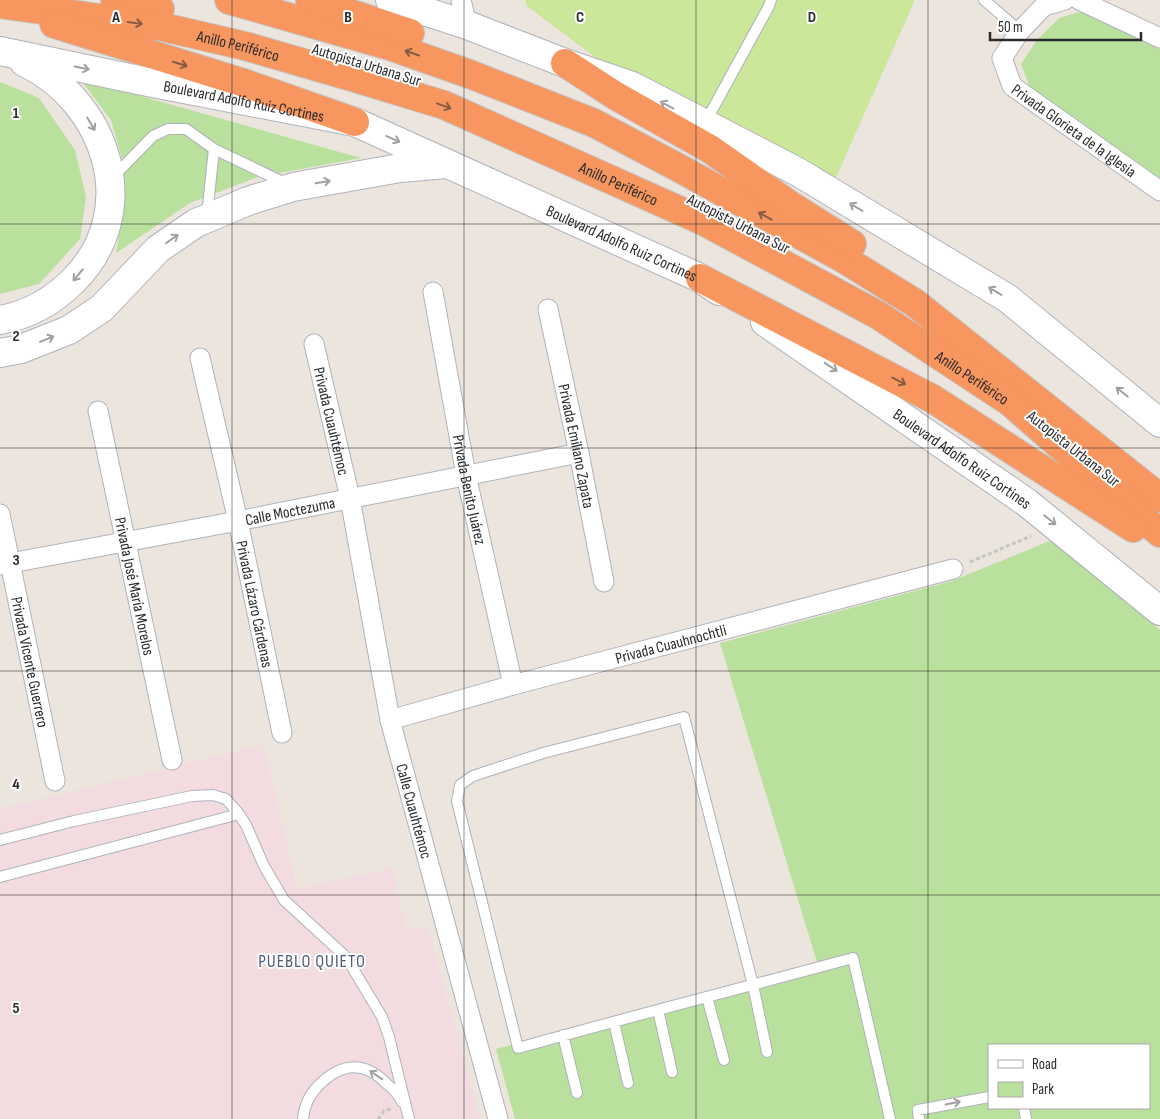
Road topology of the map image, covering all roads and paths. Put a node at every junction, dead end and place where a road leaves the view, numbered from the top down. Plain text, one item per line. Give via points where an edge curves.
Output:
1 (115, 0) edge
2 (230, 0) edge
3 (310, 0) edge
4 (390, 0) edge
5 (770, 0) edge
6 (984, 0) edge
7 (1065, 0) edge
8 (1083, 1) edge
9 (0, 6) edge
10 (464, 12) edge
11 (1020, 31) junction
12 (1160, 38) edge
13 (0, 52) edge
14 (565, 63) junction
15 (355, 122) junction
16 (705, 124) junction
17 (214, 149) junction
18 (449, 164) junction
19 (110, 180) junction
20 (293, 187) junction
21 (1160, 191) edge
22 (206, 219) junction
23 (889, 267) junction
24 (700, 278) junction
25 (433, 292) dead end
26 (548, 310) dead end
27 (0, 320) edge
28 (314, 344) dead end
29 (0, 353) edge
30 (200, 358) dead end
31 (98, 411) dead end
32 (1160, 423) edge
33 (579, 453) junction
34 (466, 475) junction
35 (1160, 488) edge
36 (350, 498) junction
37 (1160, 498) edge
38 (0, 514) edge
39 (1160, 518) edge
40 (238, 521) junction
41 (1056, 526) junction
42 (1160, 533) edge
43 (126, 541) junction
44 (1160, 545) edge
45 (6, 564) edge
46 (953, 569) joint
47 (604, 582) dead end
48 (1160, 611) edge
49 (513, 685) junction
50 (390, 720) junction
51 (282, 733) dead end
52 (172, 760) dead end
53 (55, 781) dead end
54 (239, 814) junction
55 (0, 840) edge
56 (0, 877) edge
57 (753, 985) junction
58 (707, 998) junction
59 (658, 1010) junction
60 (614, 1022) junction
61 (564, 1035) junction
62 (767, 1052) dead end
63 (724, 1060) dead end
64 (672, 1072) dead end
65 (628, 1083) dead end
66 (577, 1093) dead end
67 (988, 1096) edge
68 (408, 1115) edge
69 (303, 1119) edge
70 (498, 1119) edge
71 (890, 1119) edge
72 (919, 1119) edge

1 - 39 highway, Autopista Urbana Sur via 246,28 458,91 666,186 826,267 900,316 1006,395
37 -> 2 highway, Autopista Urbana Sur via 915,303 844,259 594,123 472,74 390,46
3 - 23 highway, Anillo Periférico via 466,52 624,122 735,177
4 - 10 main road
5 - 16 lane
6 - 11 lane
7 - 11 street, Privada Glorieta de la Iglesia via 1044,6
8 - 12 street
9 -> 15 highway
9 -> 42 highway, Anillo Periférico via 163,26 352,77 444,106 703,221 878,315 1010,402
10 - 14 main road
11 - 21 street, Privada Glorieta de la Iglesia via 1002,58 1012,86
13 -> 15 main road, Boulevard Adolfo Ruiz Cortines
13 -> 19 main road via 31,65 79,105 100,140
16 -> 14 main road via 632,86
14 - 23 highway via 710,149 790,205
15 -> 18 main road, Boulevard Adolfo Ruiz Cortines
32 -> 16 main road via 1007,298 798,172
17 - 19 lane via 186,129 168,129 152,136
17 - 20 lane
17 - 22 lane
20 -> 18 main road via 400,168
18 - 24 main road, Boulevard Adolfo Ruiz Cortines
19 -> 27 main road via 107,221 91,259 79,276 47,303
20 - 22 main road
29 -> 22 main road via 22,349 69,330 102,308 158,249
23 - 35 highway, Anillo Periférico
24 -> 41 main road, Boulevard Adolfo Ruiz Cortines via 1026,502
24 -> 44 highway via 933,399
25 - 34 street, Privada Benito Juárez
26 - 33 street, Privada Emiliano Zapata
28 - 36 street, Privada Cuauhtémoc
30 - 40 street, Privada Lázaro Cárdenas
31 - 43 street, Privada José María Morelos
33 - 34 street, Calle Moctezuma
33 - 47 street, Privada Emiliano Zapata
34 - 36 street, Calle Moctezuma
34 - 49 street, Privada Benito Juárez
36 - 40 street, Calle Moctezuma
36 - 50 street, Calle Cuauhtémoc
38 - 45 street, Privada Vicente Guerrero
40 - 43 street, Calle Moctezuma
40 - 51 street, Privada Lázaro Cárdenas
41 - 46 path
41 - 48 main road, Boulevard Adolfo Ruiz Cortines
43 - 45 street, Calle Moctezuma
43 - 52 street, Privada José María Morelos
45 - 53 street, Privada Vicente Guerrero
46 - 49 street, Privada Cuauhnochtli
49 - 50 street, Privada Cuauhnochtli
50 - 70 street, Calle Cuauhtémoc
54 - 55 lane via 220,796 192,796
54 - 56 lane
54 - 68 lane via 284,900 346,957 382,1017
57 - 58 lane
57 - 61 lane via 684,717 591,740 474,776 460,785 457,801 518,1048
57 - 62 lane
57 - 71 lane via 853,958
58 - 59 lane
58 - 63 lane
59 - 60 lane
59 - 64 lane
60 - 61 lane
60 - 65 lane
61 - 66 lane
72 -> 67 lane via 918,1110
68 -> 69 lane via 401,1098 384,1081 375,1073 356,1066 332,1074 314,1090 307,1101

